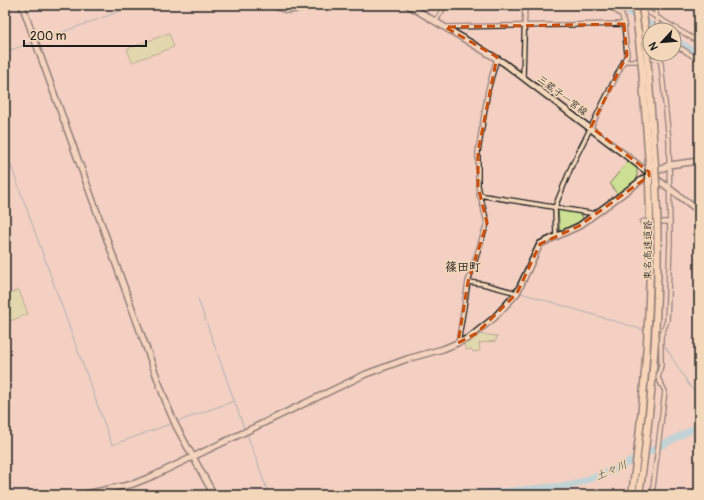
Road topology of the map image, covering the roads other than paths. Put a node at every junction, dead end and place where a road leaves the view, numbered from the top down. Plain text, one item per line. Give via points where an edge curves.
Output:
1 (22, 5) edge
2 (270, 5) edge
3 (330, 5) edge
4 (409, 5) edge
5 (442, 5) edge
6 (525, 5) edge
7 (608, 5) edge
8 (655, 5) edge
9 (639, 6) edge
10 (305, 7) edge
11 (656, 18) junction
12 (435, 22) junction
13 (645, 22) edge
14 (657, 22) edge
15 (624, 24) junction
16 (524, 25) junction
17 (444, 27) junction
18 (699, 42) edge
19 (682, 49) edge
20 (497, 58) junction
21 (699, 60) edge
22 (624, 61) junction
23 (636, 61) dead end
24 (649, 62) edge
25 (660, 62) edge
26 (523, 77) junction
27 (590, 128) junction
28 (699, 161) edge
29 (652, 165) junction
30 (669, 165) junction
31 (652, 175) junction
32 (670, 187) junction
33 (479, 195) junction
34 (555, 207) junction
35 (699, 210) edge
36 (597, 214) junction
37 (663, 222) dead end
38 (670, 222) junction
39 (556, 236) junction
40 (468, 282) junction
41 (517, 293) junction
42 (458, 343) junction
43 (193, 456) junction
44 (81, 495) edge
45 (214, 495) edge
46 (632, 495) edge
47 (639, 495) edge
48 (652, 495) edge

1 - 43 street via 166,404
2 - 10 street via 286,11
3 - 10 street
4 - 12 street, 三蔵子一宮線
5 - 12 street via 442,11
6 - 16 street
7 - 15 street via 622,15
8 - 11 street
9 - 11 street
9 - 13 highway, 東名高速道路, bridge
9 - 29 highway, 東名高速道路 via 638,27
11 - 14 street
11 - 18 street
12 - 17 street, 三蔵子一宮線
15 - 16 street
15 - 22 street via 627,55
16 - 17 street
16 - 26 street
17 - 20 street, 三蔵子一宮線
19 - 21 street
20 - 26 street, 三蔵子一宮線
20 - 33 street via 481,125 478,152
22 - 23 street
22 - 27 street
24 - 29 highway, 東名高速道路
25 - 30 street via 667,113
26 - 27 street, 三蔵子一宮線
27 - 31 street, 三蔵子一宮線
27 - 34 street
28 - 30 street
29 - 46 highway, 東名高速道路, bridge via 648,328 638,454
29 - 47 highway, 東名高速道路, bridge via 656,184 655,329 646,450
30 - 31 street
30 - 32 street
31 - 32 street, 三蔵子一宮線
31 - 36 street
32 - 35 street, 三蔵子一宮線
32 - 38 street
33 - 34 street
33 - 40 street via 487,223
34 - 36 street
34 - 39 street
36 - 39 street via 579,226
37 - 38 street
38 - 48 street via 667,321 661,336 661,365 658,378 665,391
39 - 41 street via 537,248
40 - 41 street
40 - 42 street
41 - 42 street via 477,333
42 - 43 street via 386,365
43 - 44 street via 133,484
43 - 45 street

